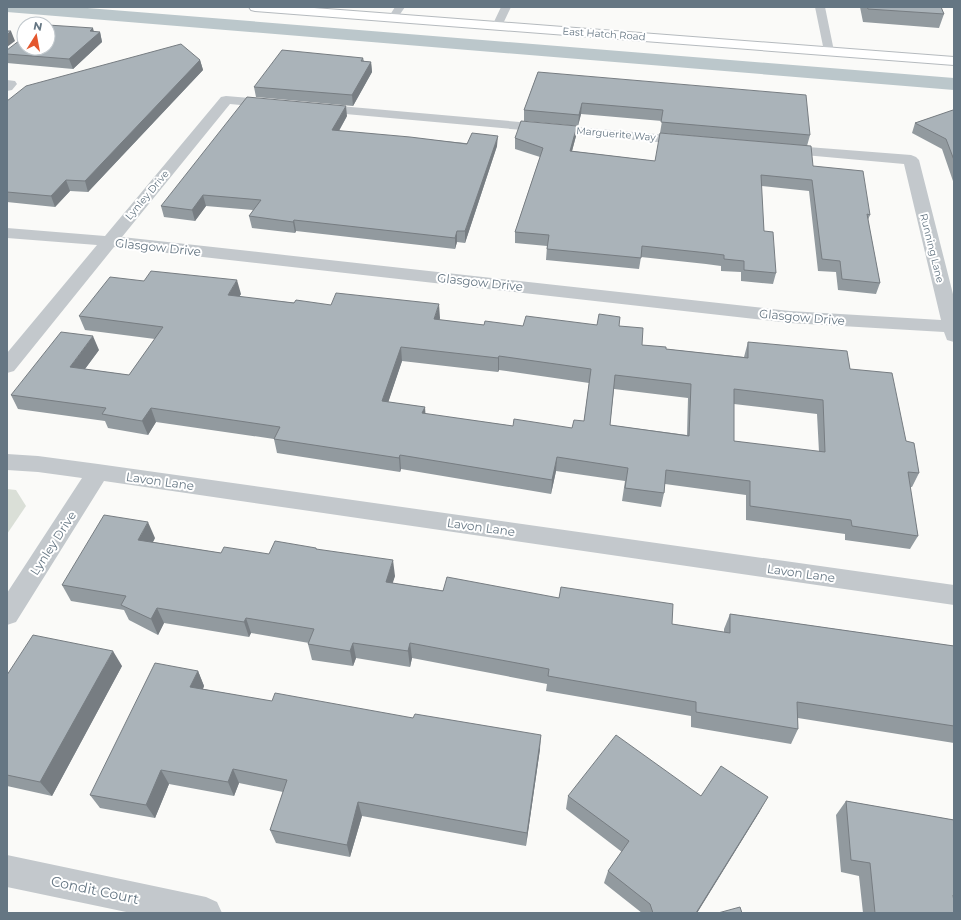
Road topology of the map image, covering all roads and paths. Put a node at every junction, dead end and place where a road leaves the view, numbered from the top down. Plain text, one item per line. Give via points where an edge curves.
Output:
1 (255, 7) edge
2 (400, 7) edge
3 (506, 7) edge
4 (820, 7) edge
5 (393, 18) junction
6 (497, 26) junction
7 (829, 51) junction
8 (954, 61) edge
9 (290, 105) edge
10 (306, 107) edge
11 (704, 142) edge
12 (768, 148) edge
13 (7, 233) edge
14 (108, 241) junction
15 (953, 330) edge
16 (7, 366) edge
17 (7, 462) edge
18 (98, 472) junction
19 (954, 595) edge
20 (7, 614) edge
21 (7, 871) edge
22 (206, 913) edge

1 - 5 main road, East Hatch Road
2 - 5 lane
3 - 6 lane
4 - 7 lane
5 - 6 main road, East Hatch Road
6 - 7 main road, East Hatch Road
7 - 8 main road, East Hatch Road
9 - 14 street, Lynley Drive via 226,100
10 - 11 street, Marguerite Way
12 - 15 street, Running Lane via 911,160
13 - 14 street, Glasgow Drive
14 - 15 street, Glasgow Drive via 790,317
14 - 16 street, Lynley Drive
17 - 18 street, Lavon Lane
18 - 19 street, Lavon Lane
18 - 20 street, Lynley Drive
21 - 22 street, Condit Court

